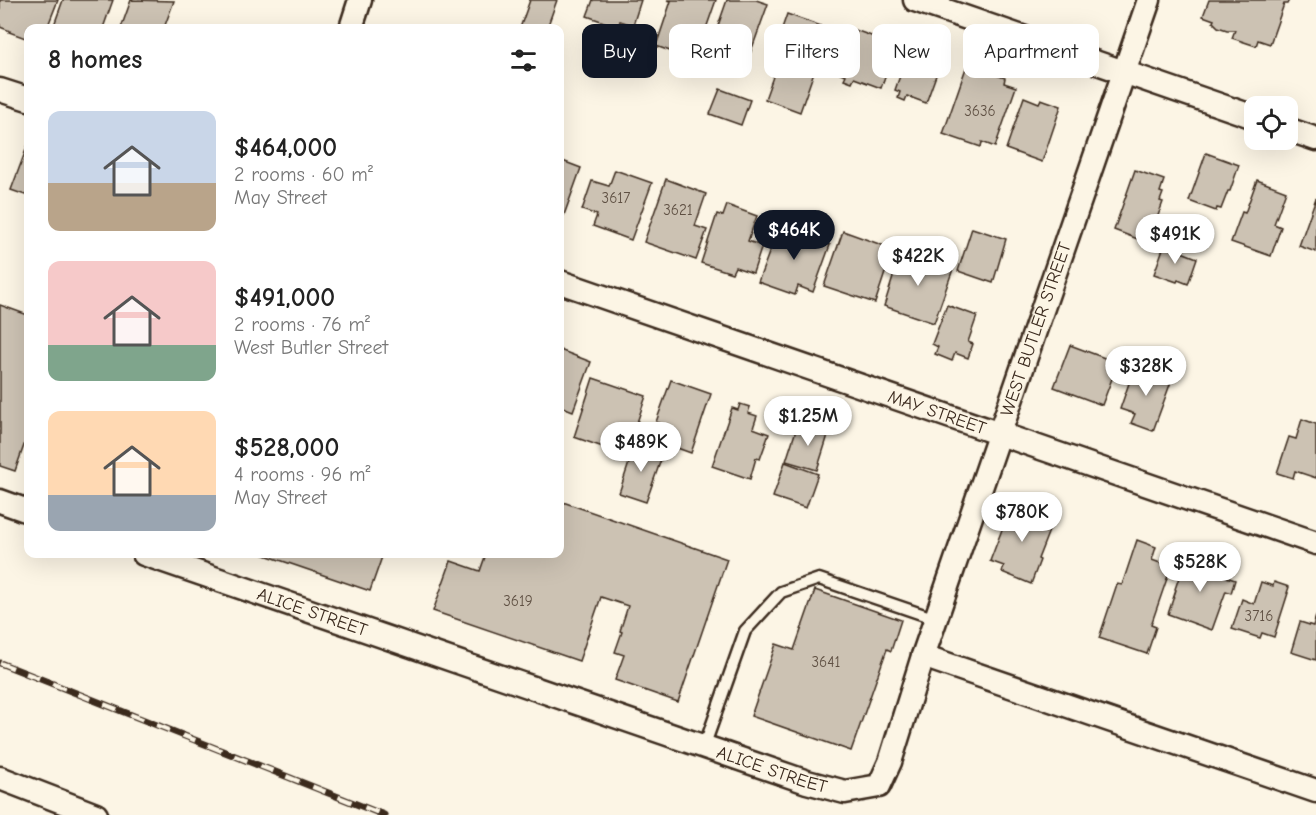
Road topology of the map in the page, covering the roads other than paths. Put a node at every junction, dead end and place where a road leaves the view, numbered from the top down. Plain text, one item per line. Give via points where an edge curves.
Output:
1 (360, 0) edge
2 (915, 0) edge
3 (1149, 0) edge
4 (352, 24) edge
5 (1124, 72) junction
6 (0, 90) edge
7 (24, 98) edge
8 (1244, 114) edge
9 (1298, 133) edge
10 (1316, 139) edge
11 (564, 283) edge
12 (1000, 434) junction
13 (0, 501) edge
14 (24, 510) edge
15 (1316, 543) edge
16 (163, 558) edge
17 (936, 619) junction
18 (923, 656) junction
19 (704, 747) junction
20 (0, 778) edge
21 (1316, 791) edge
22 (69, 810) edge
23 (96, 815) edge

1 - 4 street
2 - 5 street
3 - 5 street, WEST BUTLER STREET
5 - 8 street
5 - 12 street, WEST BUTLER STREET
6 - 7 street
9 - 10 street
11 - 12 street, MAY STREET
12 - 15 street, MAY STREET
12 - 17 street, WEST BUTLER STREET
13 - 14 street
16 - 19 street, ALICE STREET
17 - 18 street, WEST BUTLER STREET
17 - 19 lane via 819,579 781,592 745,631
18 - 19 street, ALICE STREET via 879,786 845,792
18 - 21 street
20 - 22 street
22 - 23 street

